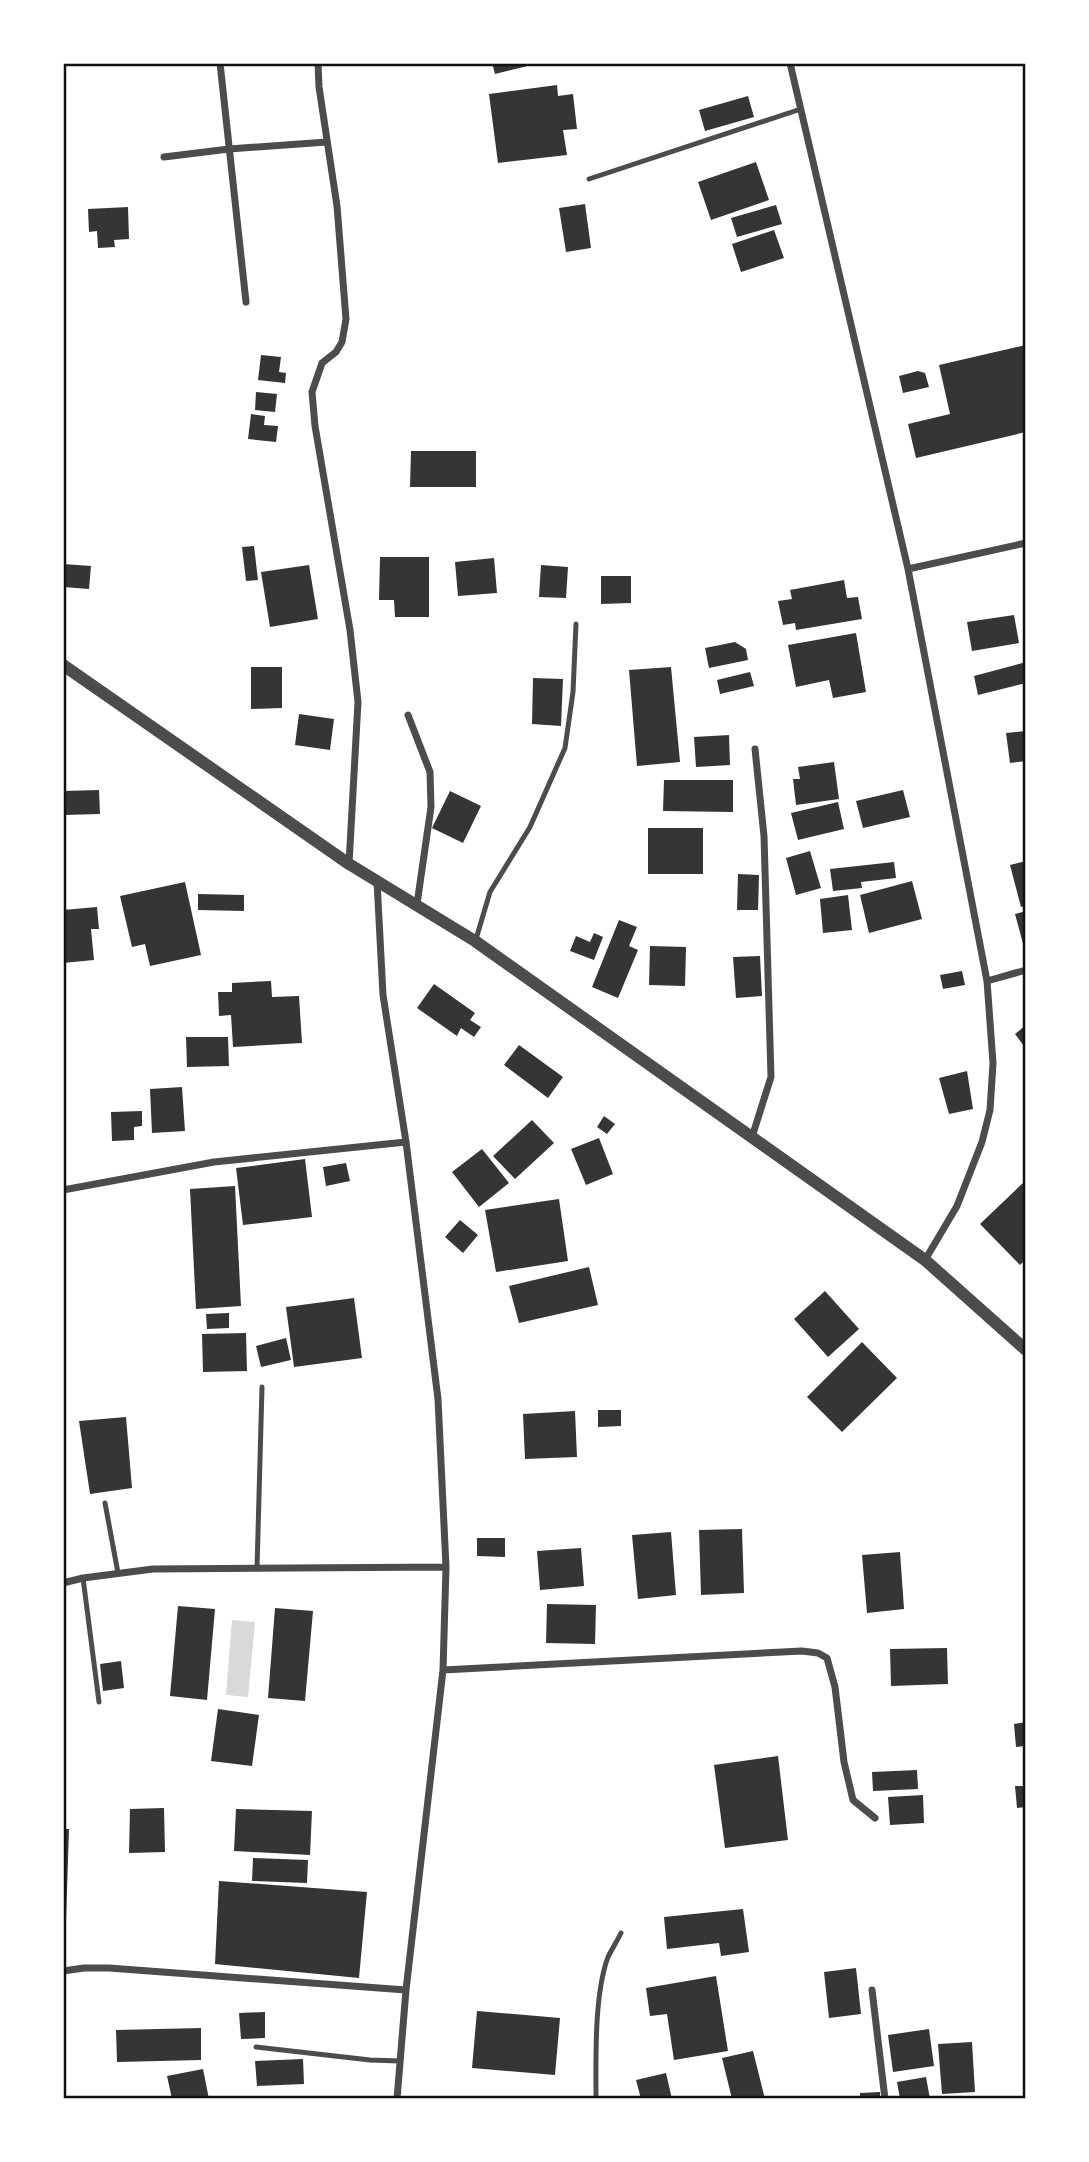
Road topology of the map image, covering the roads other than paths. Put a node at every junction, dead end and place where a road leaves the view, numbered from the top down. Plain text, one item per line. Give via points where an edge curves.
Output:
1 (220, 63) edge
2 (318, 63) edge
3 (790, 63) edge
4 (801, 109) junction
5 (327, 142) junction
6 (229, 149) junction
7 (164, 157) dead end
8 (589, 179) dead end
9 (246, 302) dead end
10 (1026, 543) edge
11 (908, 569) junction
12 (576, 624) dead end
13 (63, 665) edge
14 (408, 715) dead end
15 (755, 749) dead end
16 (349, 864) junction
17 (376, 878) junction
18 (417, 904) junction
19 (475, 941) junction
20 (1026, 970) edge
21 (987, 981) junction
22 (752, 1137) junction
23 (406, 1142) junction
24 (63, 1190) edge
25 (925, 1260) junction
26 (1026, 1350) edge
27 (262, 1387) dead end
28 (105, 1503) dead end
29 (446, 1567) junction
30 (257, 1569) junction
31 (118, 1573) junction
32 (83, 1578) junction
33 (63, 1583) edge
34 (443, 1670) junction
35 (99, 1702) dead end
36 (875, 1818) dead end
37 (621, 1933) dead end
38 (63, 1971) edge
39 (406, 1990) junction
40 (872, 1990) dead end
41 (256, 2047) dead end
42 (400, 2061) junction
43 (397, 2099) edge
44 (596, 2099) edge
45 (885, 2099) edge

1 - 6 street
2 - 5 street
3 - 4 street
4 - 8 lane
4 - 11 street
5 - 6 street
5 - 16 street via 346,319 342,342 322,363 312,392 358,702
6 - 7 street
6 - 9 street
10 - 11 street
11 - 21 street
12 - 19 lane via 565,748 530,827 490,892
13 - 16 street
14 - 18 street via 430,772 431,807
15 - 22 street via 764,836 771,1077
16 - 17 street
17 - 18 street
17 - 23 street via 383,995
18 - 19 street
19 - 22 street
20 - 21 street
21 - 25 street via 993,1063 990,1110 957,1206
22 - 25 street
23 - 24 street via 214,1162
23 - 29 street via 438,1399
25 - 26 street
27 - 30 lane
28 - 31 lane
29 - 30 street
29 - 34 street
30 - 31 street
31 - 32 street
32 - 33 street
32 - 35 lane
34 - 36 street via 818,1653 827,1658 832,1671 853,1800
34 - 39 street
37 - 44 lane via 607,1959 601,1992
38 - 39 street via 109,1968
39 - 42 street
40 - 45 street
41 - 42 lane
42 - 43 street

